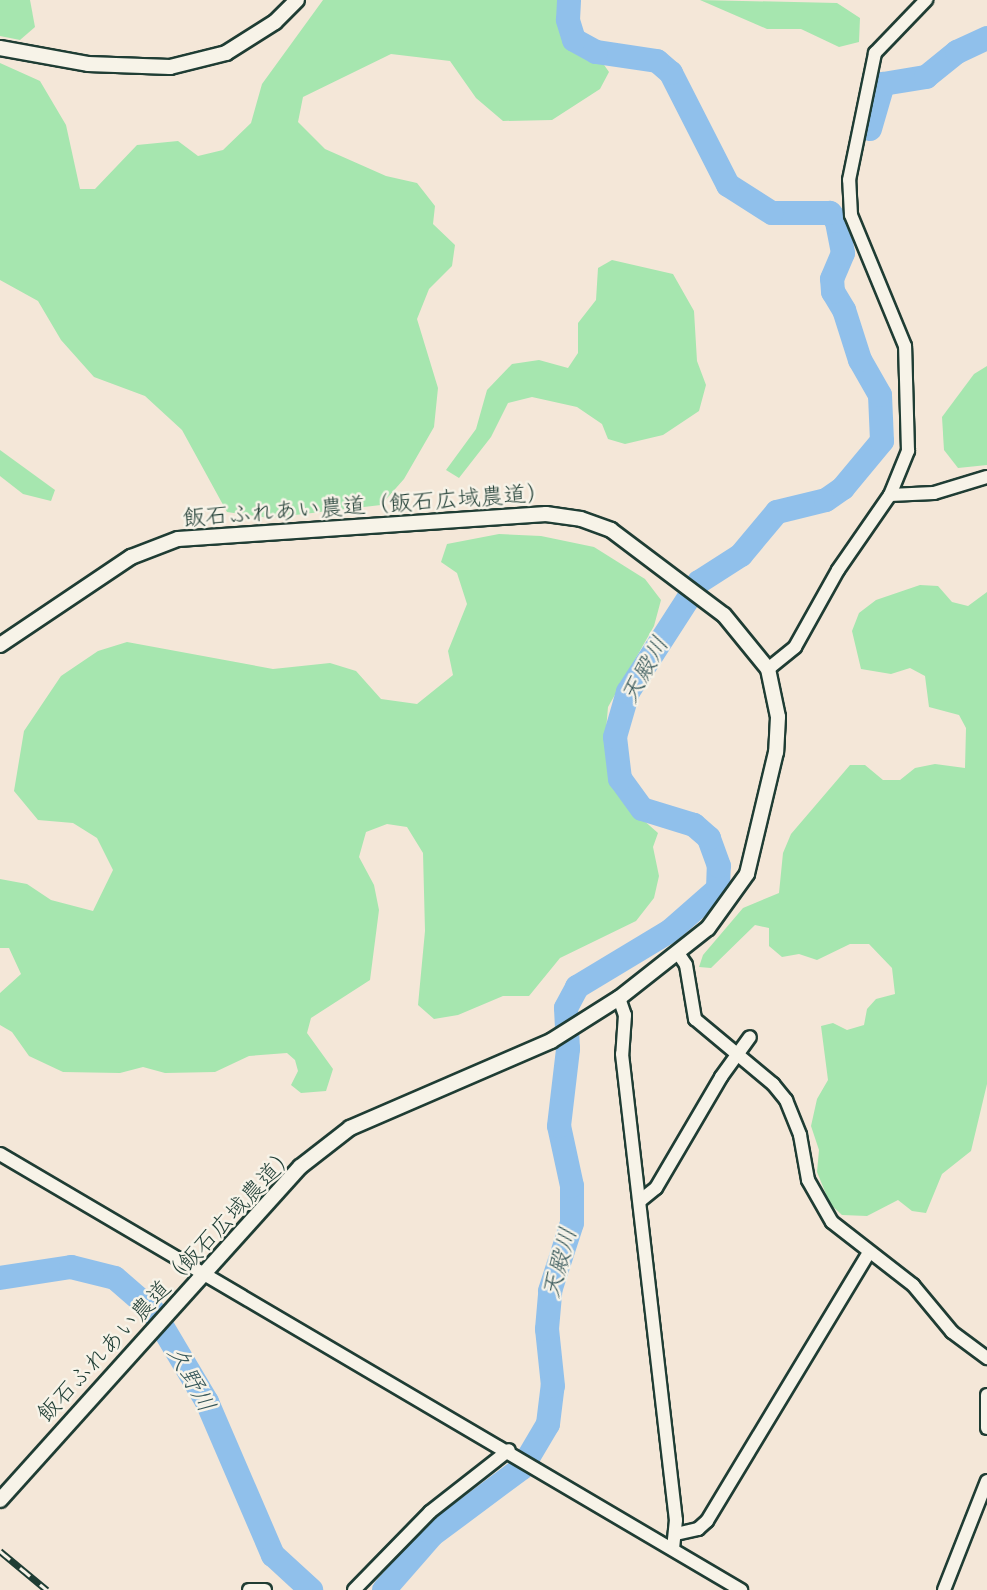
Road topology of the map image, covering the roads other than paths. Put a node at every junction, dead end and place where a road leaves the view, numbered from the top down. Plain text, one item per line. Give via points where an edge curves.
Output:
1 (297, 0) edge
2 (926, 0) edge
3 (0, 48) edge
4 (987, 477) edge
5 (890, 495) junction
6 (0, 645) edge
7 (768, 669) junction
8 (678, 953) junction
9 (619, 998) junction
10 (750, 1037) dead end
11 (737, 1055) junction
12 (0, 1154) edge
13 (641, 1199) junction
14 (869, 1252) junction
15 (205, 1273) junction
16 (987, 1358) edge
17 (987, 1395) edge
18 (987, 1428) edge
19 (514, 1453) junction
20 (987, 1481) edge
21 (0, 1500) edge
22 (676, 1534) junction
23 (673, 1549) junction
24 (248, 1590) edge
25 (265, 1590) edge
26 (354, 1590) edge
27 (741, 1590) edge
28 (944, 1590) edge

1 - 3 street via 275,22 226,53 170,68 88,64
2 - 5 street via 875,52 849,180 851,215 905,346 908,451
4 - 5 street via 934,493
5 - 7 street via 838,570 795,648
6 - 7 street, 飯石ふれあい農道（飯石広域農道） via 131,557 178,539 546,514 582,519 611,530 702,597 744,636
7 - 8 street, 飯石ふれあい農道（飯石広域農道） via 778,717 776,752 747,874 708,928
8 - 9 street, 飯石ふれあい農道（飯石広域農道）
8 - 11 street via 687,965 695,1019
9 - 13 street via 625,1015 622,1055
9 - 15 street, 飯石ふれあい農道（飯石広域農道） via 551,1041 350,1128 300,1167
10 - 11 street
11 - 13 street via 656,1188
11 - 14 street via 786,1100 795,1118 813,1192 832,1222
12 - 15 street
13 - 22 street
14 - 16 street via 914,1285 952,1332
14 - 22 street via 707,1521 698,1530
15 - 19 street
15 - 21 street, 飯石ふれあい農道（飯石広域農道）
17 - 18 street
19 - 23 street
19 - 26 street via 430,1512
20 - 28 street
22 - 23 street
23 - 27 street
24 - 25 street

